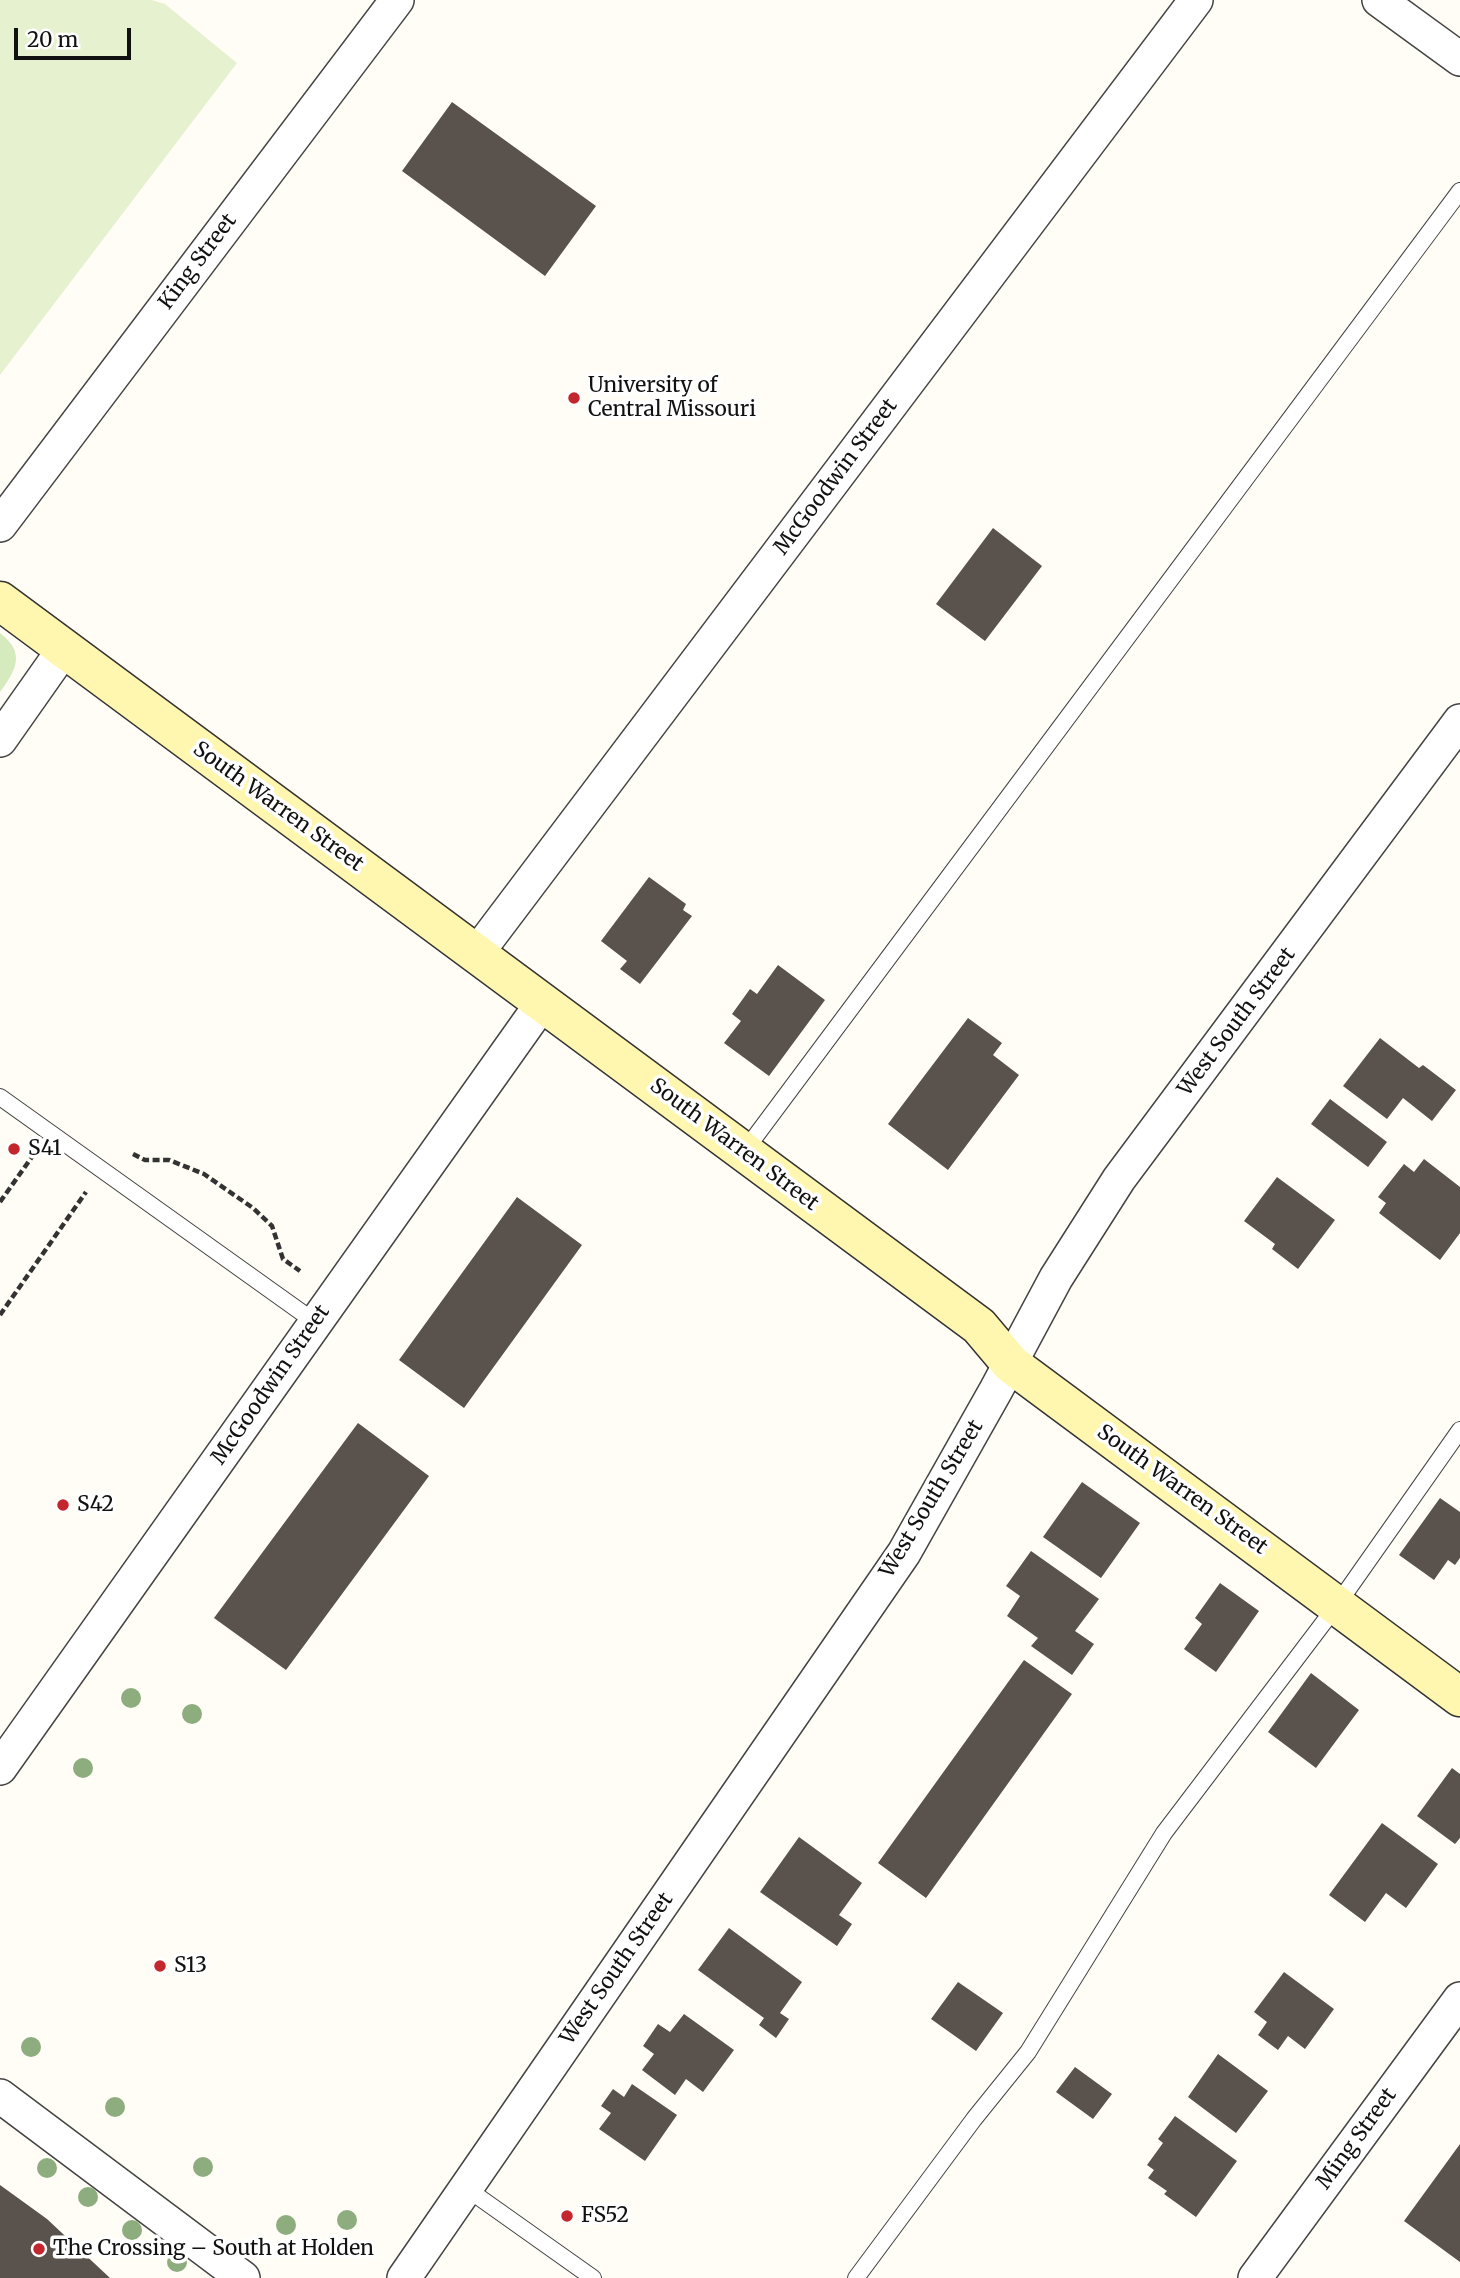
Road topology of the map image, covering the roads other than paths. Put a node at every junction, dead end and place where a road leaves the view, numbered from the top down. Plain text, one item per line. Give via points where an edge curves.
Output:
1 (397, 0) edge
2 (1196, 0) edge
3 (1379, 0) edge
4 (1460, 59) edge
5 (1460, 191) edge
6 (0, 525) edge
7 (0, 601) edge
8 (64, 649) junction
9 (1460, 720) edge
10 (0, 740) edge
11 (477, 953) junction
12 (543, 1002) junction
13 (0, 1097) edge
14 (743, 1153) junction
15 (315, 1322) junction
16 (1011, 1364) junction
17 (1460, 1430) edge
18 (1337, 1605) junction
19 (1460, 1697) edge
20 (0, 1768) edge
21 (1460, 1999) edge
22 (0, 2096) edge
23 (466, 2188) junction
24 (243, 2278) edge
25 (404, 2278) edge
26 (593, 2278) edge
27 (856, 2278) edge
28 (1255, 2278) edge

1 - 6 street, King Street
2 - 11 street, McGoodwin Street
3 - 4 street
5 - 14 lane
7 - 8 street, South Warren Street
8 - 10 street
8 - 11 street, South Warren Street
9 - 16 street, West South Street via 1119,1179 1056,1278
11 - 12 street, South Warren Street
12 - 14 street, South Warren Street
12 - 15 street, McGoodwin Street
13 - 15 lane
14 - 16 street, South Warren Street via 985,1330
15 - 20 street, McGoodwin Street
16 - 18 street, South Warren Street
16 - 23 street, West South Street via 904,1553
17 - 18 lane
18 - 19 street, South Warren Street
18 - 27 lane via 1164,1833 1028,2052
21 - 28 street, Ming Street
22 - 24 street
23 - 25 street, West South Street
23 - 26 lane

